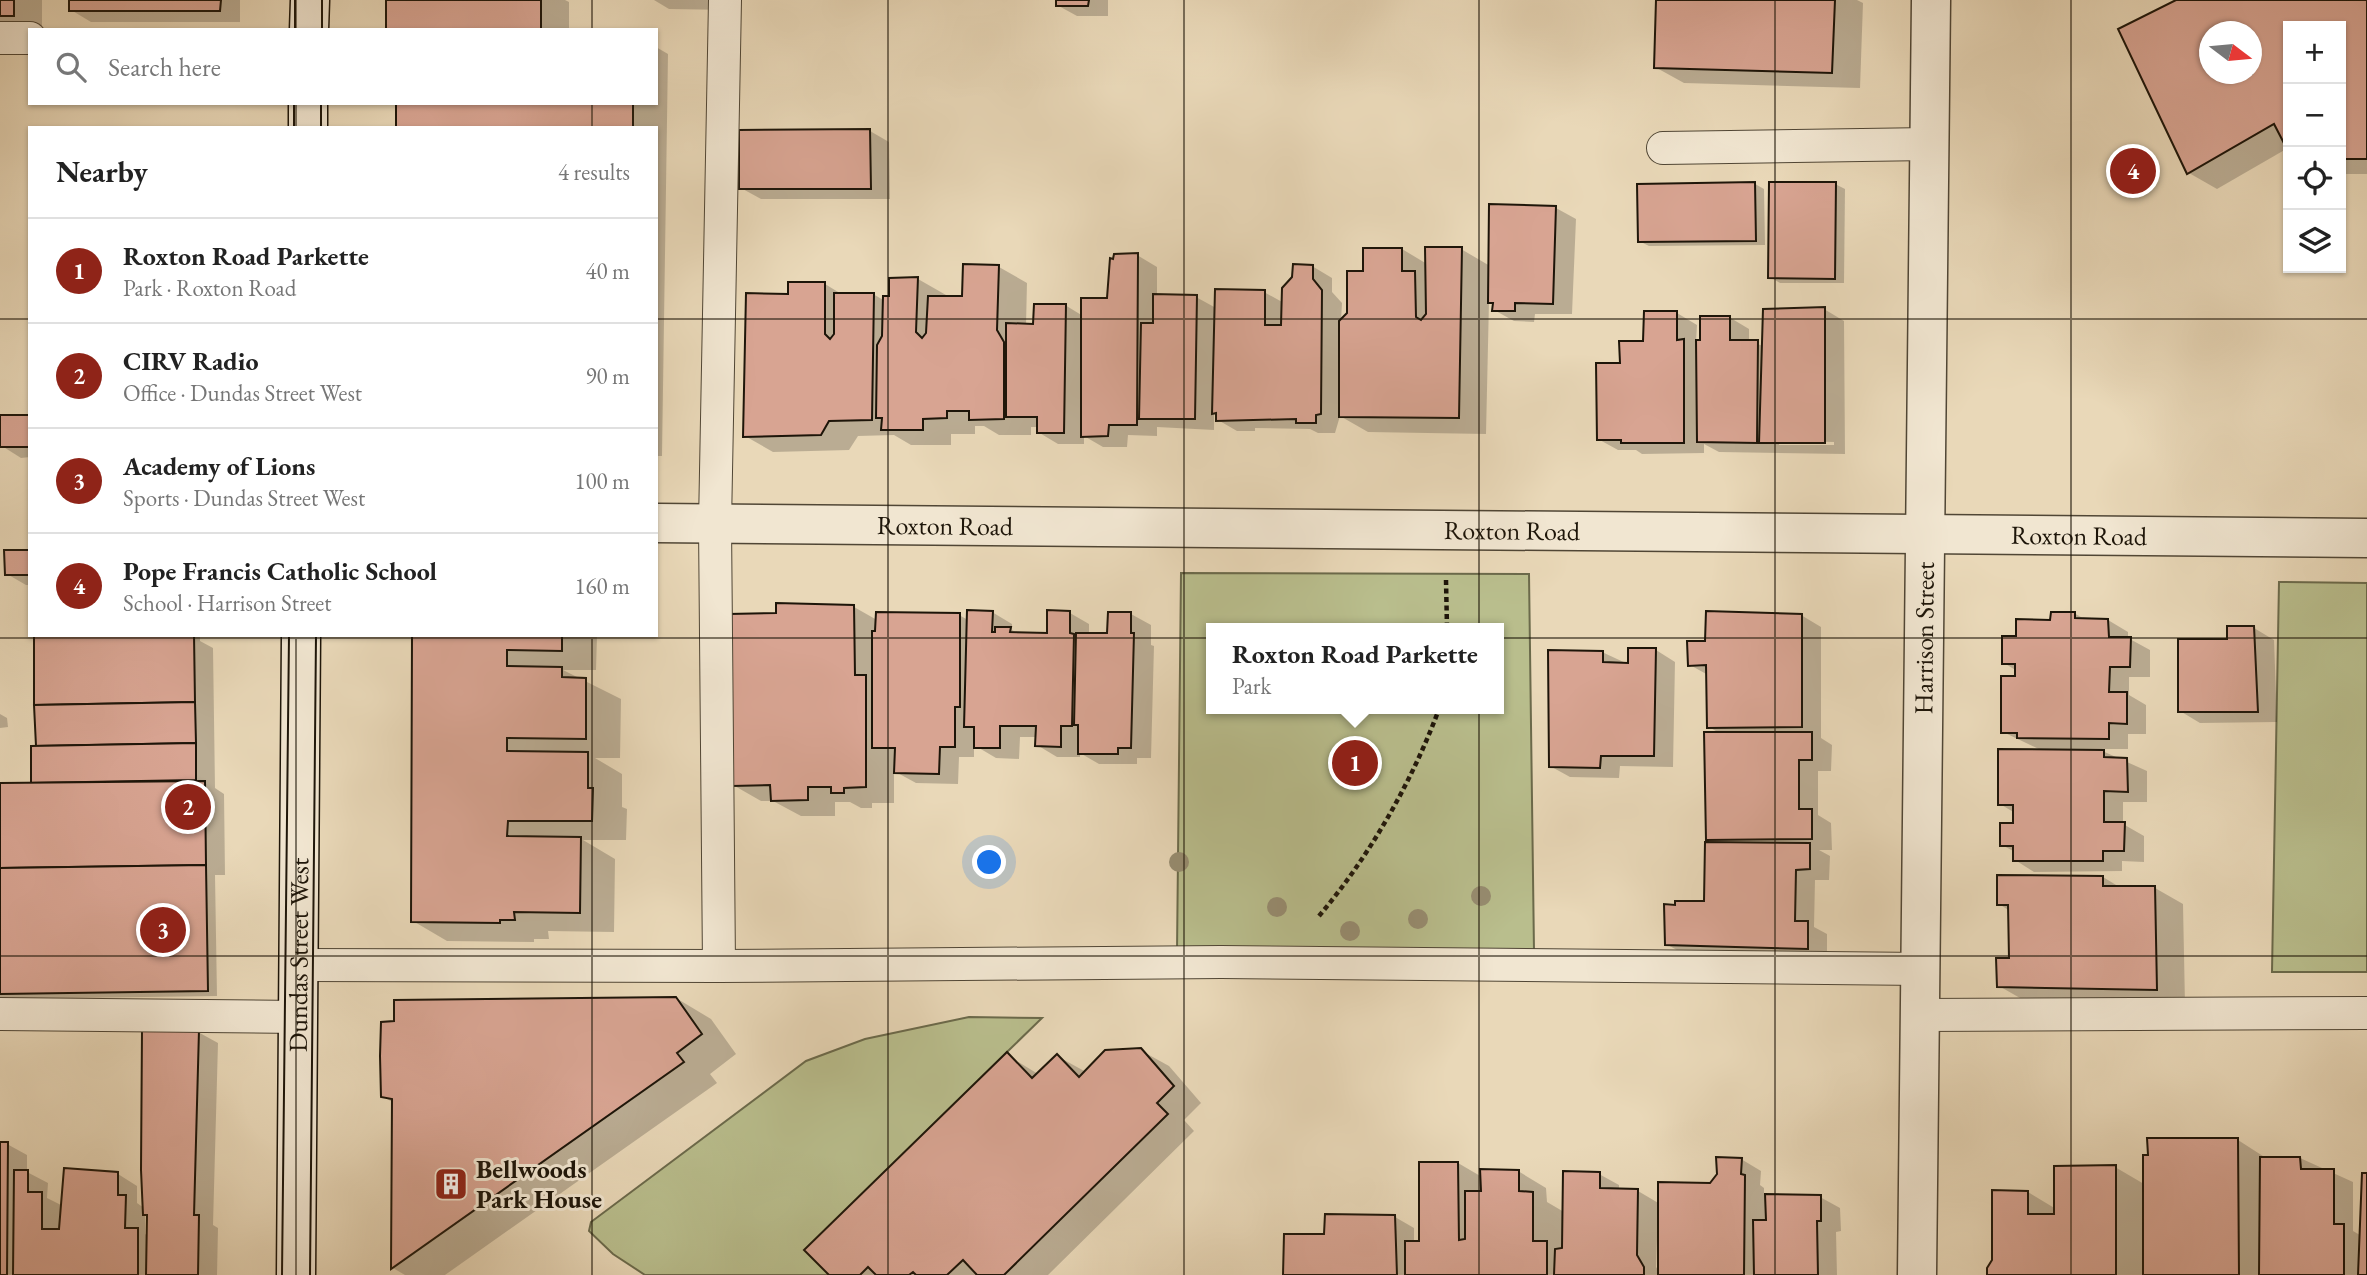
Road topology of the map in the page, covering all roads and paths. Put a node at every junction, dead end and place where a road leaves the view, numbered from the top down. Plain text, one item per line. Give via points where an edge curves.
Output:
1 (310, 0) edge
2 (725, 0) edge
3 (1931, 0) edge
4 (309, 28) edge
5 (0, 38) edge
6 (28, 38) edge
7 (308, 105) edge
8 (308, 126) edge
9 (1929, 145) junction
10 (1662, 148) dead end
11 (658, 523) edge
12 (715, 524) junction
13 (1924, 534) junction
14 (2367, 538) edge
15 (1445, 569) dead end
16 (1447, 623) edge
17 (301, 637) edge
18 (1437, 714) edge
19 (1314, 922) dead end
20 (300, 965) junction
21 (719, 966) junction
22 (1922, 969) junction
23 (2367, 1013) edge
24 (0, 1014) edge
25 (1921, 1015) junction
26 (299, 1017) junction
27 (296, 1275) edge
28 (1917, 1275) edge

1 - 4 street
2 - 12 lane
3 - 9 street, Harrison Street
5 - 6 lane
7 - 8 street
9 - 10 lane
9 - 13 street, Harrison Street
11 - 12 street, Roxton Road
12 - 13 street, Roxton Road
12 - 21 lane
13 - 14 street, Roxton Road
13 - 22 street, Harrison Street
15 - 16 path
17 - 20 street, Dundas Street West
18 - 19 path via 1402,790 1335,897
20 - 21 lane
20 - 26 street, Dundas Street West
21 - 22 lane via 1221,962
22 - 25 street, Harrison Street
23 - 25 lane
24 - 26 lane
25 - 28 street, Harrison Street
26 - 27 street, Dundas Street West

